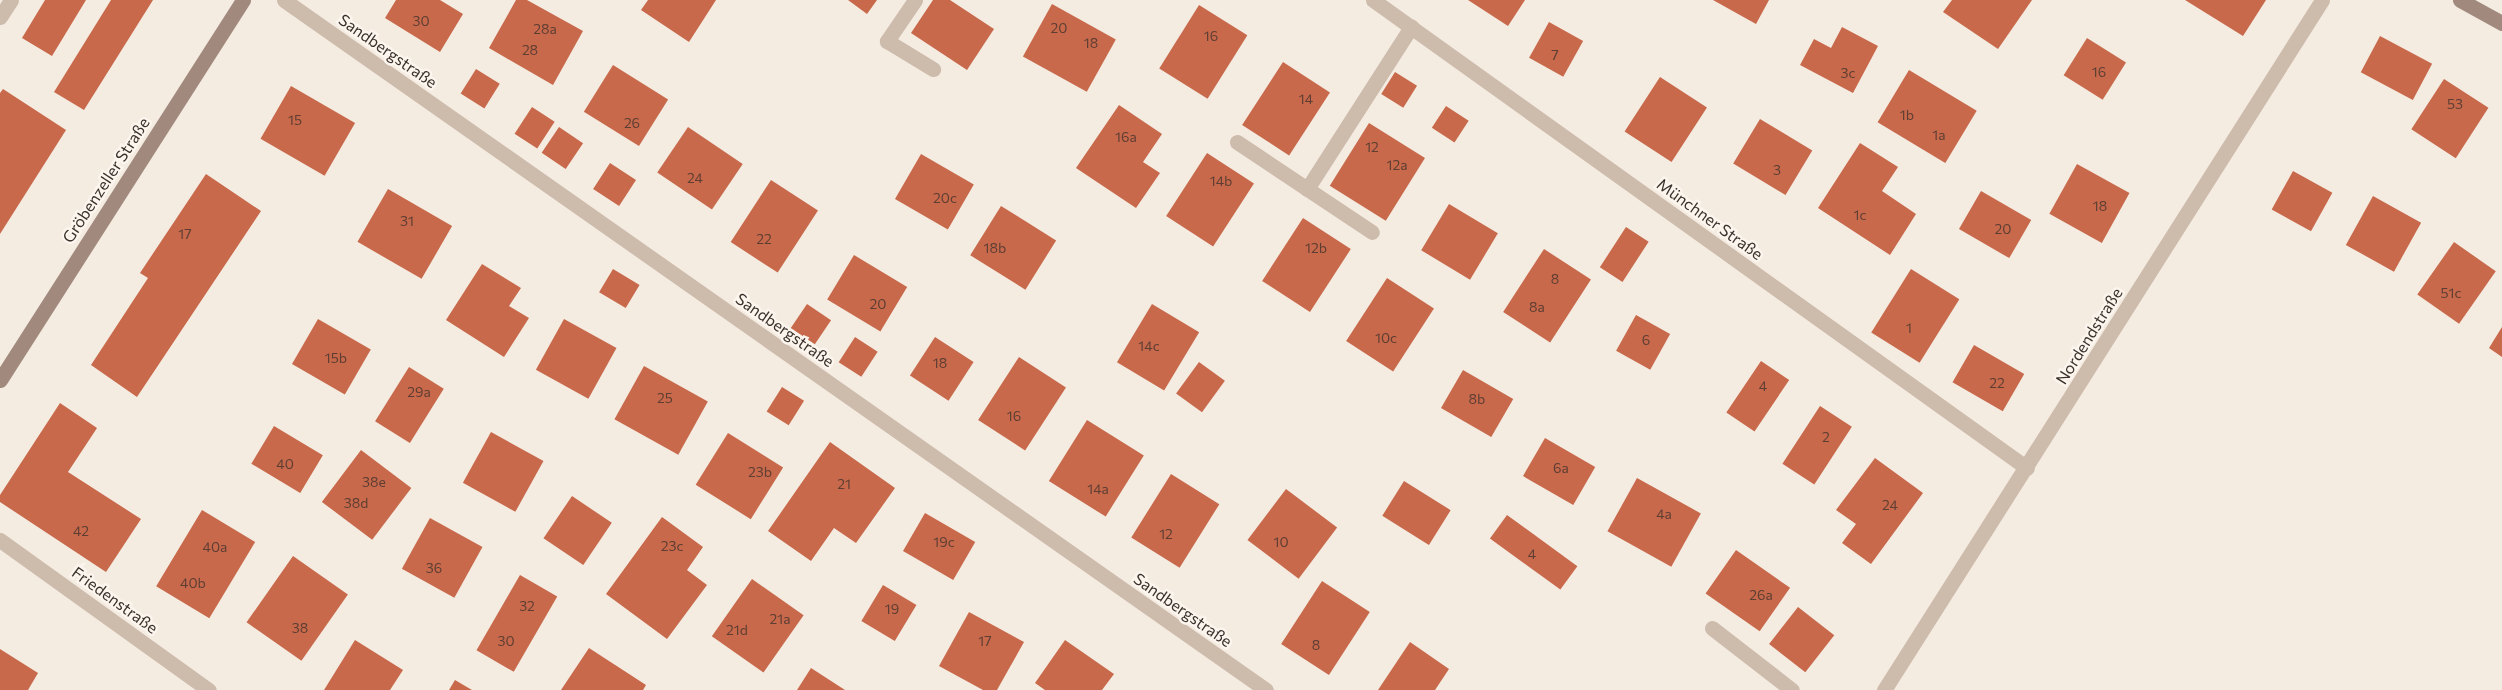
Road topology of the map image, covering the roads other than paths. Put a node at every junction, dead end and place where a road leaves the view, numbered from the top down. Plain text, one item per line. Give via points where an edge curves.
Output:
1 (11, 0) edge
2 (243, 0) edge
3 (284, 0) edge
4 (915, 0) edge
5 (1373, 0) edge
6 (2322, 0) edge
7 (2460, 0) edge
8 (0, 17) edge
9 (2502, 23) edge
10 (1411, 27) junction
11 (933, 69) dead end
12 (1237, 142) dead end
13 (1307, 189) junction
14 (1371, 232) dead end
15 (0, 380) edge
16 (2027, 468) junction
17 (0, 540) edge
18 (1712, 628) dead end
19 (208, 690) edge
20 (1266, 690) edge
21 (1792, 690) edge
22 (1884, 690) edge

1 - 8 street
2 - 15 street, Gröbenzeller Straße
3 - 20 street, Sandbergstraße
4 - 11 street via 887,41
5 - 10 street, Münchner Straße
6 - 16 street, Nordendstraße
7 - 9 street
10 - 13 street
10 - 16 street, Münchner Straße
12 - 13 street
13 - 14 street
16 - 22 street, Nordendstraße
17 - 19 street, Friedenstraße
18 - 21 street

